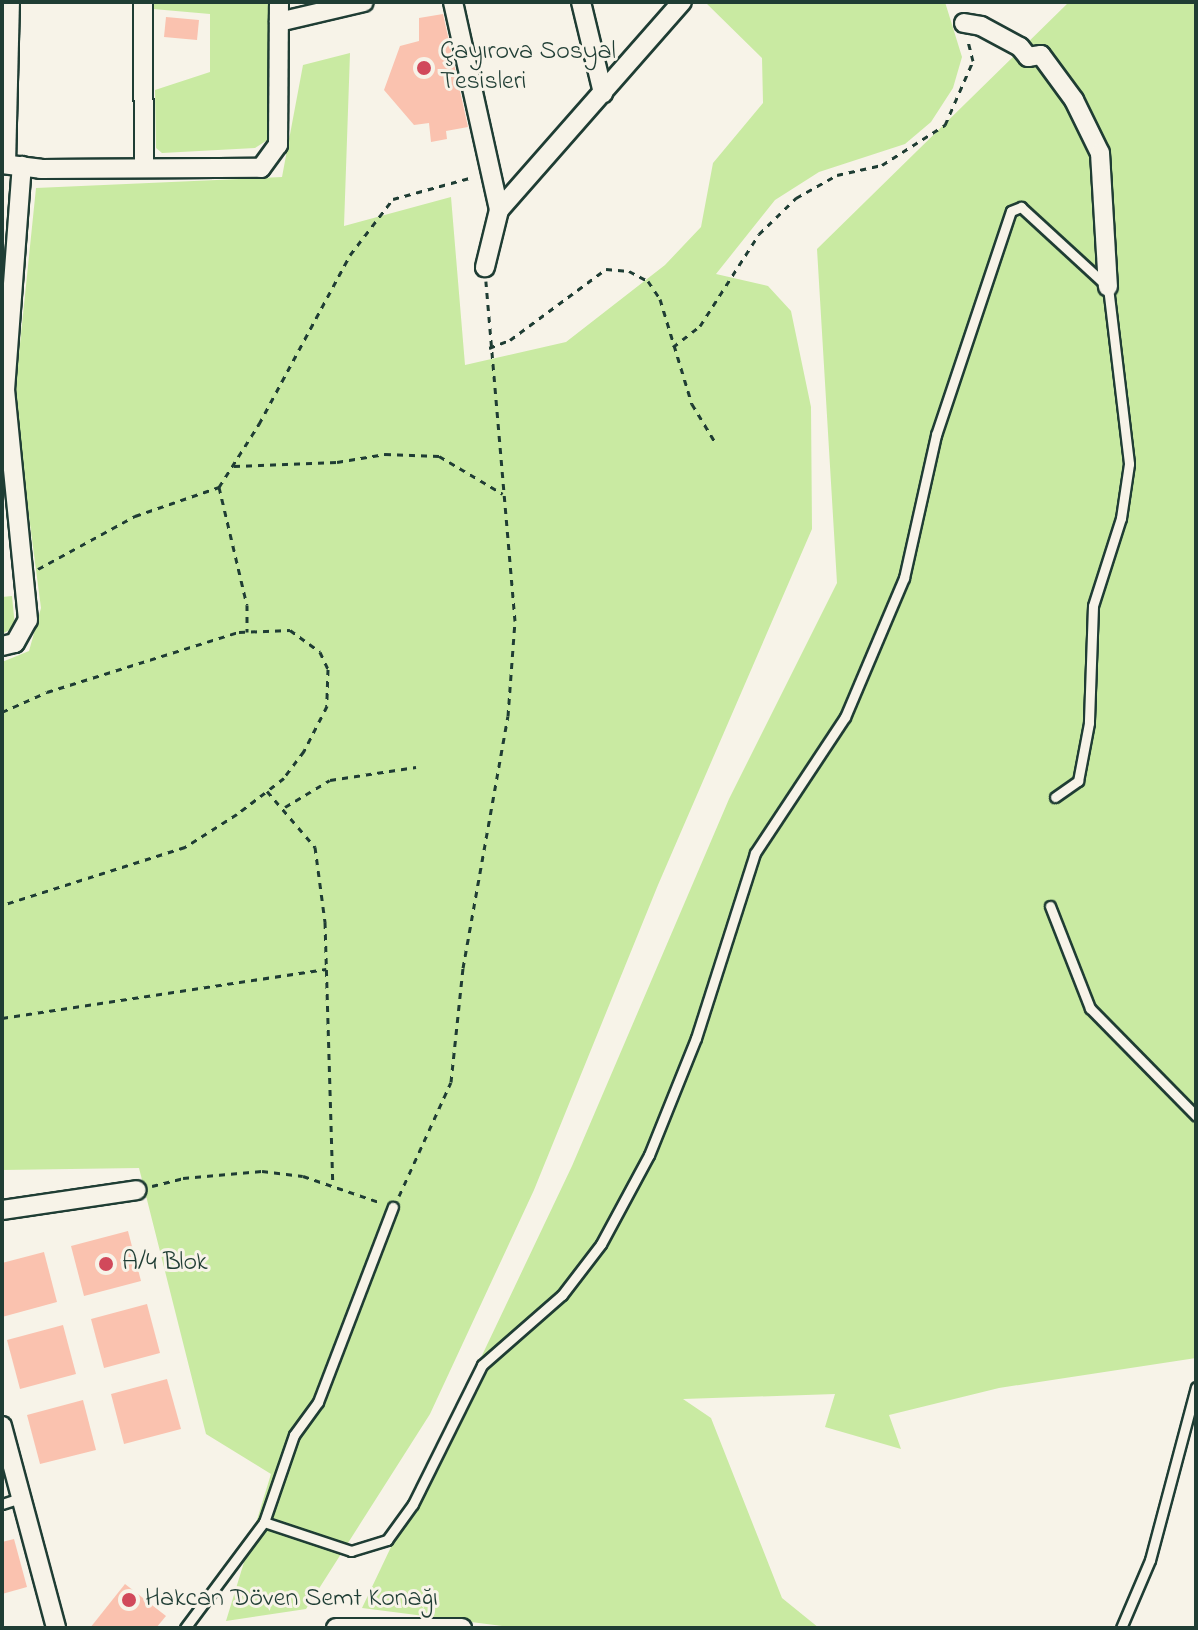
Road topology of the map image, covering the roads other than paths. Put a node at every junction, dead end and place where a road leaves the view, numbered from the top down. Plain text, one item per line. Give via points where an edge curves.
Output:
1 (10, 2) edge
2 (143, 2) edge
3 (279, 2) edge
4 (364, 2) edge
5 (453, 2) edge
6 (581, 2) edge
7 (682, 2) edge
8 (279, 22) junction
9 (964, 23) road end
10 (603, 93) junction
11 (10, 165) edge
12 (144, 168) junction
13 (499, 210) junction
14 (485, 267) road end
15 (1108, 287) junction
16 (4, 390) edge
17 (2, 646) edge
18 (1055, 797) dead end
19 (1050, 906) dead end
20 (1196, 1116) edge
21 (137, 1190) road end
22 (393, 1207) road end
23 (2, 1210) edge
24 (1196, 1387) edge
25 (2, 1426) edge
26 (20, 1498) junction
27 (2, 1504) edge
28 (264, 1522) junction
29 (56, 1628) edge
30 (185, 1628) edge
31 (336, 1628) edge
32 (462, 1628) edge
33 (1121, 1628) edge

1 - 11 street
2 - 12 street
3 - 8 street
4 - 8 street
5 - 13 street
6 - 10 street
7 - 10 street
8 - 12 street via 278,145 272,159 261,168
9 - 15 street via 994,33 1028,57 1041,55 1074,100 1100,153
10 - 13 street
11 - 12 street
11 - 16 street
13 - 14 street
15 - 18 lane via 1129,464 1121,518 1093,606 1089,723 1078,781
15 - 28 lane via 1033,215 1021,207 1011,211 936,435 904,578 845,717 755,853 696,1038 649,1155 601,1244 562,1295 482,1365 413,1504 387,1540 351,1551
16 - 17 street via 28,620 15,643
19 - 20 lane via 1090,1008
21 - 23 street
22 - 28 lane via 318,1402 294,1435
24 - 33 lane via 1150,1560
25 - 26 street
26 - 27 lane
26 - 29 street
28 - 30 lane
31 - 32 street

